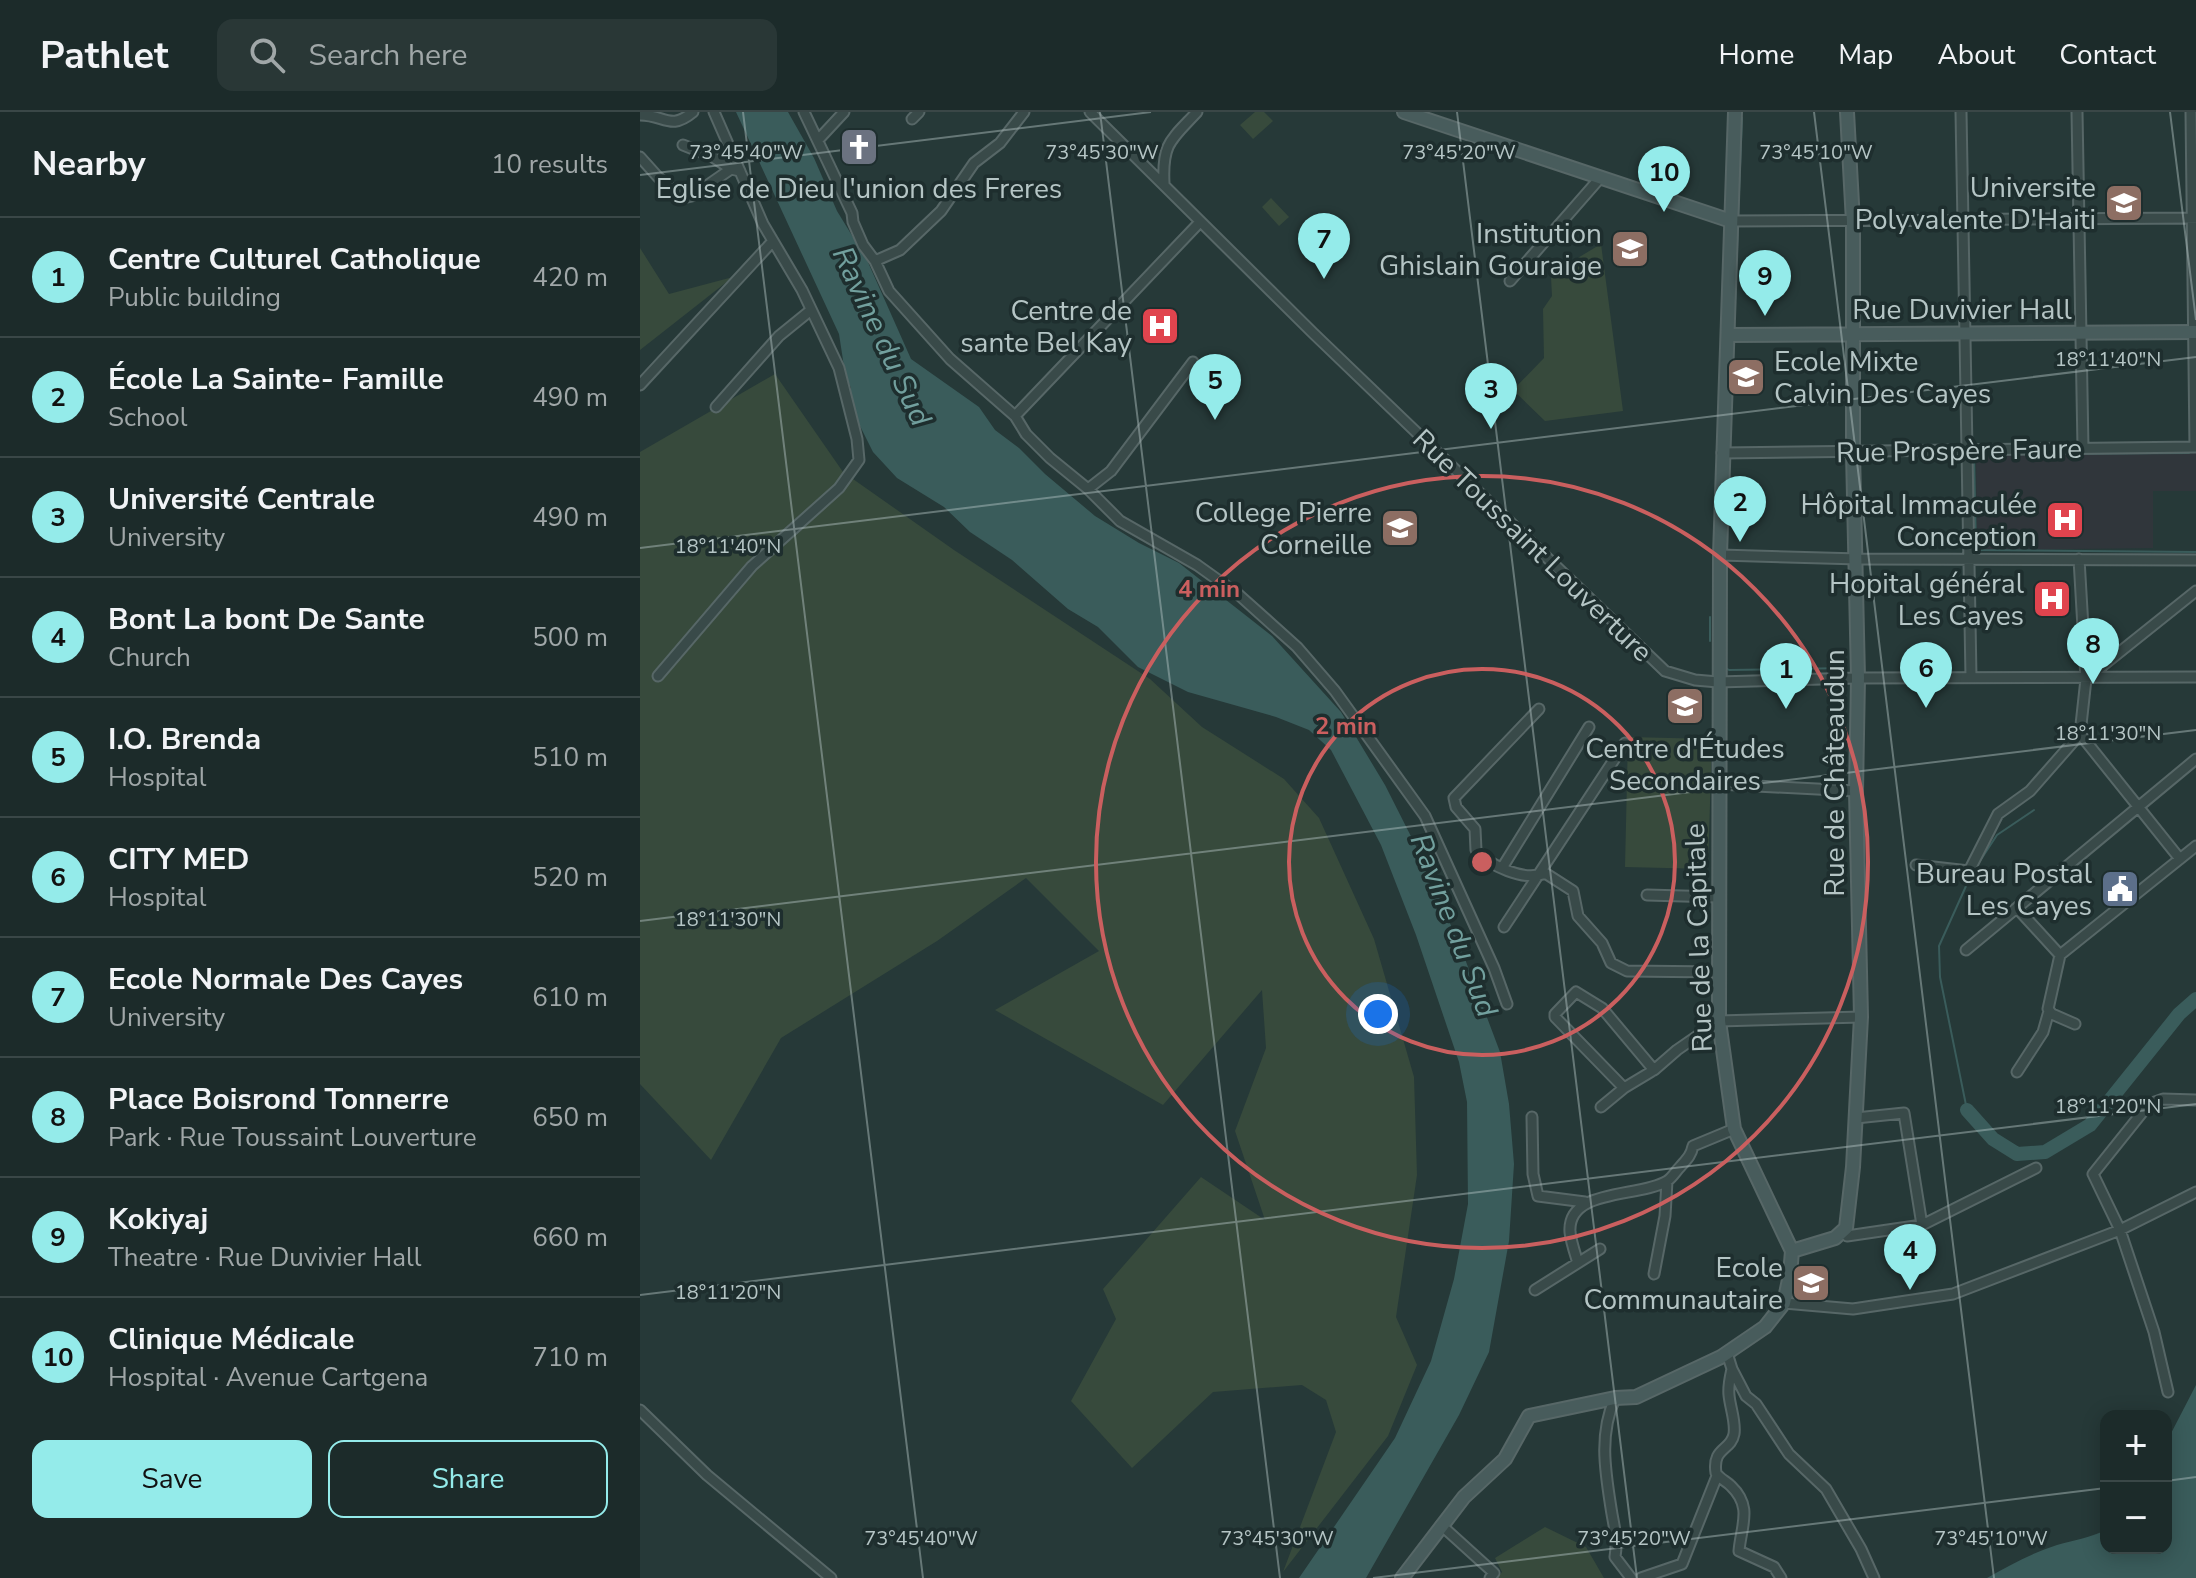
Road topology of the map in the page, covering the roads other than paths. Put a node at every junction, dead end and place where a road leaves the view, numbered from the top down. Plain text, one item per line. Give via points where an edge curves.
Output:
1 (693, 112) edge
2 (804, 112) edge
3 (844, 112) edge
4 (1024, 112) edge
5 (1090, 112) edge
6 (1197, 112) edge
7 (1404, 112) edge
8 (1735, 112) edge
9 (1847, 112) edge
10 (1961, 112) edge
11 (2077, 112) edge
12 (2191, 112) edge
13 (640, 115) edge
14 (715, 120) edge
15 (818, 140) junction
16 (683, 145) dead end
17 (640, 157) edge
18 (736, 170) junction
19 (1600, 178) junction
20 (1164, 183) junction
21 (2194, 218) edge
22 (2077, 219) junction
23 (1962, 220) junction
24 (1731, 221) junction
25 (1200, 222) junction
26 (1853, 222) junction
27 (773, 241) junction
28 (875, 261) junction
29 (1510, 281) dead end
30 (811, 310) junction
31 (2081, 332) junction
32 (2195, 332) edge
33 (1963, 333) junction
34 (1854, 334) junction
35 (1728, 335) junction
36 (1193, 362) dead end
37 (640, 385) edge
38 (716, 407) dead end
39 (1015, 416) junction
40 (2196, 447) edge
41 (2083, 448) junction
42 (1966, 449) junction
43 (1853, 452) junction
44 (1722, 453) junction
45 (1088, 489) junction
46 (1720, 555) junction
47 (1969, 558) junction
48 (1855, 559) junction
49 (2079, 559) junction
50 (2196, 560) edge
51 (2196, 591) edge
52 (658, 676) dead end
53 (1971, 677) junction
54 (2196, 677) edge
55 (1858, 678) junction
56 (2086, 679) junction
57 (1718, 682) junction
58 (1539, 709) dead end
59 (1589, 727) dead end
60 (2080, 734) junction
61 (1625, 743) dead end
62 (2196, 759) edge
63 (1718, 784) junction
64 (1856, 791) junction
65 (2139, 807) junction
66 (2196, 846) edge
67 (2180, 859) junction
68 (1916, 865) dead end
69 (1502, 868) junction
70 (1538, 876) junction
71 (1647, 895) dead end
72 (1718, 897) junction
73 (2017, 908) junction
74 (1504, 927) dead end
75 (1966, 950) dead end
76 (2060, 955) junction
77 (1719, 972) junction
78 (1507, 1004) dead end
79 (2049, 1011) junction
80 (1861, 1017) junction
81 (1719, 1021) junction
82 (2075, 1024) dead end
83 (1654, 1070) junction
84 (2017, 1072) dead end
85 (1624, 1088) junction
86 (2196, 1100) edge
87 (1601, 1107) dead end
88 (1532, 1117) dead end
89 (1856, 1118) junction
90 (1734, 1129) junction
91 (2036, 1168) dead end
92 (1667, 1181) junction
93 (2196, 1192) edge
94 (1585, 1202) junction
95 (1922, 1225) junction
96 (2120, 1230) junction
97 (1844, 1233) junction
98 (1600, 1249) dead end
99 (1792, 1251) junction
100 (1578, 1263) junction
101 (1654, 1274) dead end
102 (1535, 1290) dead end
103 (1784, 1303) junction
104 (1727, 1353) junction
105 (1732, 1369) junction
106 (2168, 1392) dead end
107 (1615, 1398) junction
108 (640, 1410) edge
109 (1717, 1476) junction
110 (1441, 1525) junction
111 (831, 1578) edge
112 (1402, 1578) edge
113 (1490, 1578) edge
114 (1631, 1578) edge
115 (1641, 1578) edge
116 (1781, 1578) edge
117 (1874, 1578) edge

1 - 13 street via 675,122
2 - 15 street
3 - 15 street
4 - 28 street via 1000,143 974,163 941,211 900,250
5 - 20 street, Rue Toussaint Louverture
6 - 20 street via 1167,145
7 - 19 street
8 - 24 street, Rue de la Capitale
9 - 26 street, Rue de Châteaudun
10 - 23 street
11 - 22 street
12 - 21 street
14 - 18 street
15 - 28 street via 863,245
16 - 18 street
17 - 18 street via 683,198
18 - 27 street
19 - 24 street
19 - 29 street
20 - 25 street, Rue Toussaint Louverture
21 - 22 street
21 - 32 street
22 - 23 street
22 - 31 street
23 - 26 street
23 - 33 street
24 - 26 street
24 - 35 street, Rue de la Capitale
25 - 39 street
25 - 57 street, Rue Toussaint Louverture via 1645,655 1665,671
26 - 34 street, Rue de Châteaudun
27 - 30 street
27 - 37 street
28 - 39 street via 889,291 950,359
30 - 38 street via 779,336
30 - 52 street via 839,368 859,460 839,488 752,566
31 - 32 street, Rue Duvivier Hall
31 - 33 street, Rue Duvivier Hall
31 - 41 street
32 - 40 street
33 - 34 street, Rue Duvivier Hall
33 - 42 street
34 - 35 street, Rue Duvivier Hall
34 - 43 street, Rue de Châteaudun
35 - 44 street, Rue de la Capitale
36 - 45 street via 1111,471
39 - 45 street via 1042,450
40 - 41 street, Rue Prospère Faure
41 - 42 street, Rue Prospère Faure
42 - 43 street, Rue Prospère Faure
42 - 47 street
43 - 44 street, Rue Prospère Faure
43 - 48 street, Rue de Châteaudun
44 - 46 street, Rue de la Capitale
45 - 78 street via 1120,521 1239,595 1297,647 1335,691 1425,816
46 - 48 street
46 - 57 street, Rue de la Capitale
47 - 48 street
47 - 49 street
47 - 53 street
48 - 55 street, Rue de Châteaudun
49 - 50 street
49 - 56 street
51 - 56 street
53 - 55 street, Rue Toussaint Louverture
53 - 56 street, Rue Toussaint Louverture
54 - 56 street, Rue Toussaint Louverture
55 - 57 street, Rue Toussaint Louverture
55 - 64 street, Rue de Châteaudun
56 - 60 street
57 - 63 street, Rue de la Capitale
58 - 69 street via 1454,798 1475,829 1476,850
59 - 69 street
60 - 65 street
60 - 68 street via 2030,791 1998,814 1969,871
61 - 70 street
62 - 65 street
63 - 64 street
63 - 72 street, Rue de la Capitale
64 - 80 street, Rue de Châteaudun
65 - 67 street
65 - 73 street
66 - 67 street
67 - 76 street
69 - 70 street
70 - 74 street
70 - 77 street via 1545,873 1573,891 1578,916 1619,968
71 - 72 street
72 - 77 street, Rue de la Capitale
73 - 75 street
73 - 76 street
76 - 79 street
77 - 81 street, Rue de la Capitale
79 - 82 street
79 - 84 street via 2043,1032
80 - 81 street
80 - 89 street, Rue de Châteaudun
81 - 83 street
81 - 90 street, Rue de la Capitale
83 - 85 street
83 - 85 street via 1602,1008 1576,992 1555,1017
85 - 87 street
86 - 96 street via 2149,1104 2093,1174
88 - 94 street via 1538,1196
89 - 95 street via 1904,1113
89 - 97 street, Rue de Châteaudun
90 - 92 street via 1693,1146
90 - 99 street, Rue de la Capitale
91 - 95 street
92 - 94 street
92 - 101 street
93 - 96 street
94 - 100 street via 1575,1210 1569,1230
95 - 97 street
96 - 103 street via 1953,1294 1853,1309
96 - 106 street
97 - 99 street
98 - 100 street
99 - 103 street
100 - 102 street
103 - 104 street via 1765,1327
104 - 105 street
104 - 107 street via 1636,1397
105 - 109 street via 1728,1393 1734,1433 1716,1457
105 - 117 street via 1789,1454 1826,1489
107 - 110 street via 1529,1416 1505,1459
107 - 114 street via 1606,1419 1604,1453 1618,1536 1615,1557
108 - 111 street via 707,1475
109 - 115 street via 1682,1564
109 - 116 street via 1743,1503 1739,1551 1774,1567
110 - 112 street
110 - 113 street via 1494,1573

